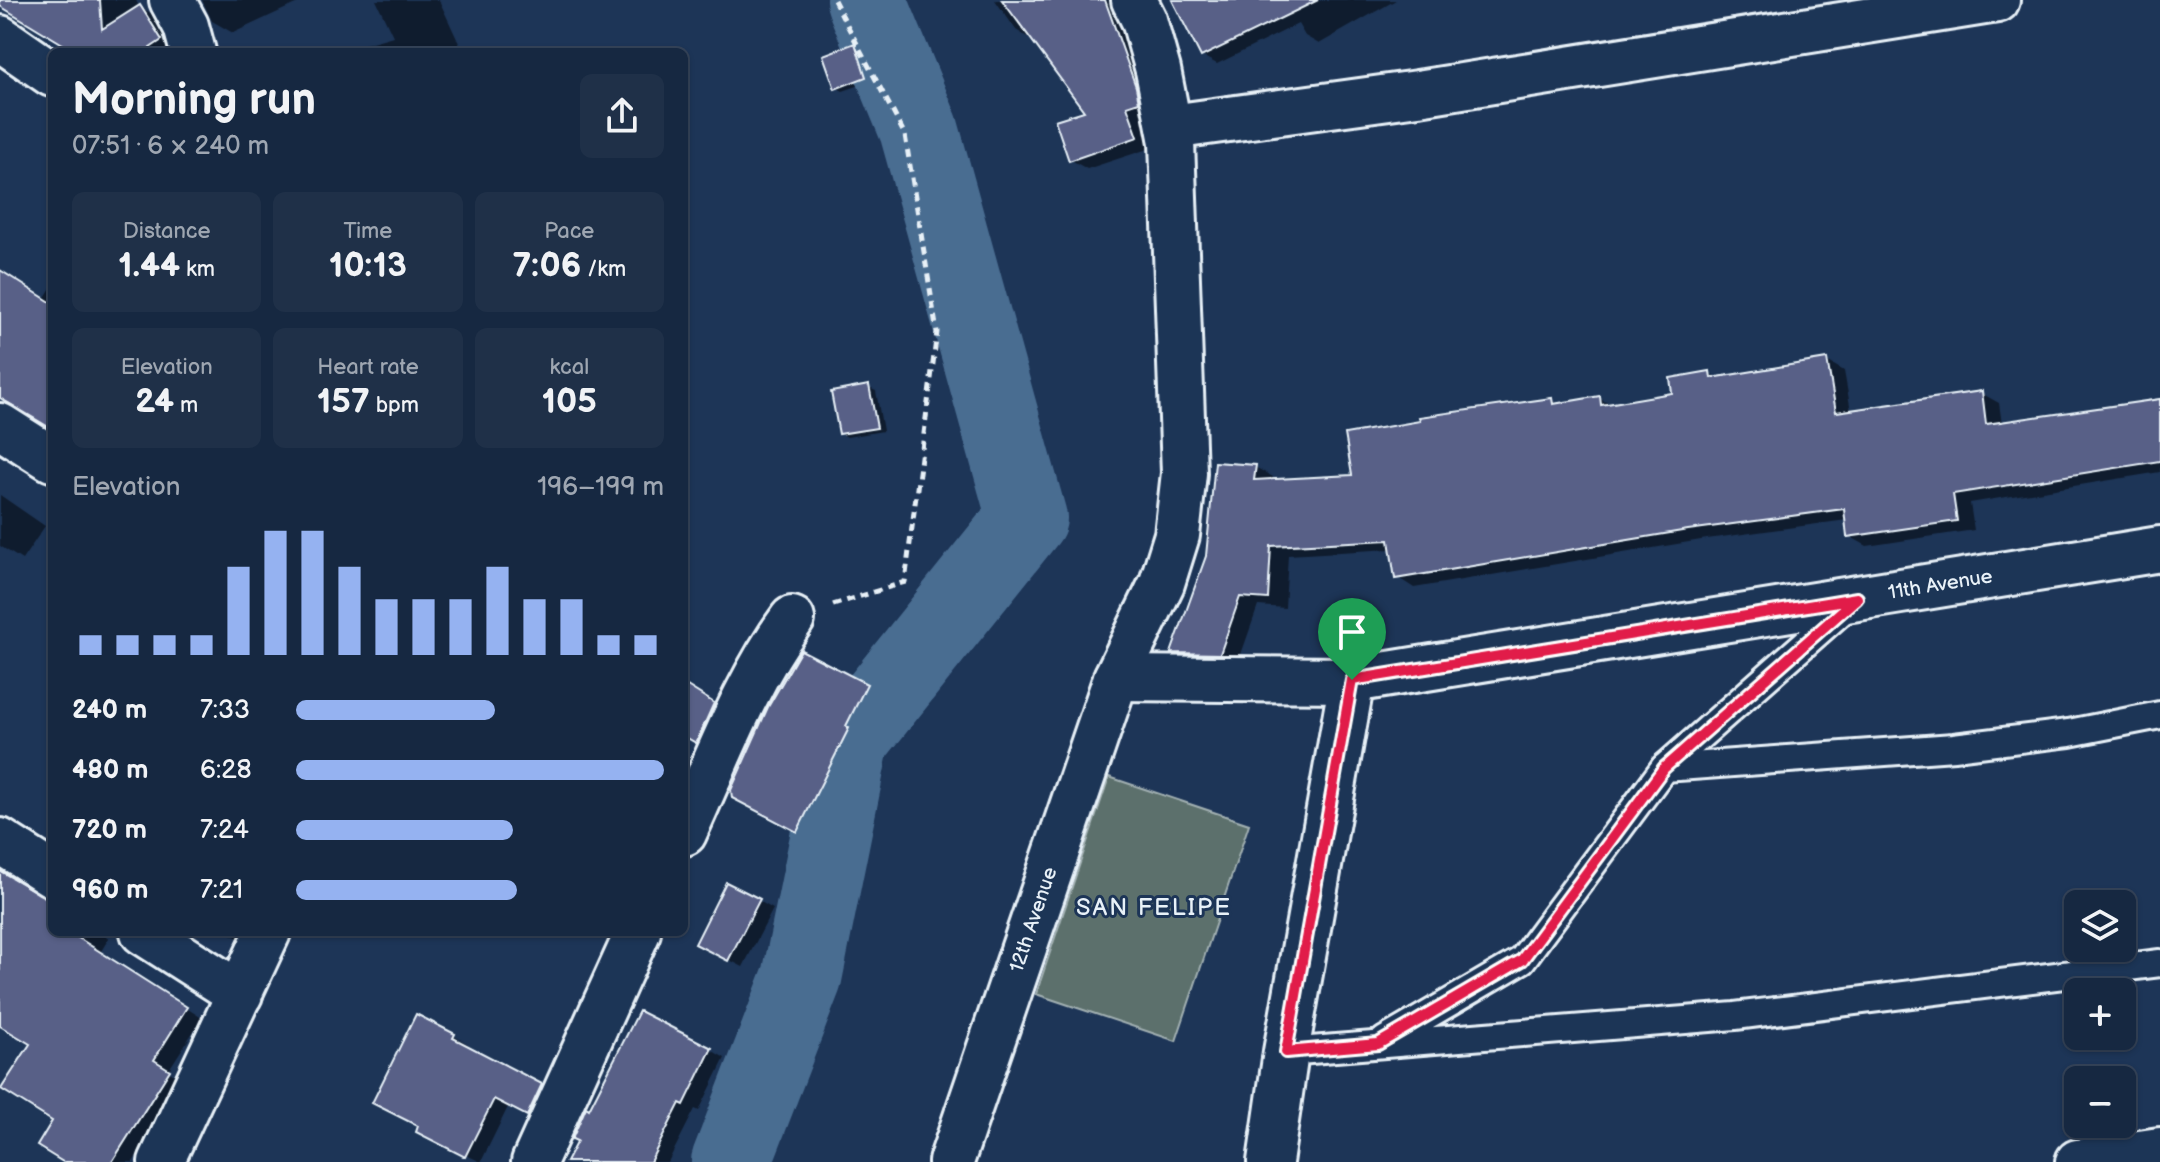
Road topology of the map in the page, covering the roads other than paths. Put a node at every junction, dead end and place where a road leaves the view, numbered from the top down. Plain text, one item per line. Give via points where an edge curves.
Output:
1 (172, 0) edge
2 (1134, 0) edge
3 (1988, 1) edge
4 (0, 38) edge
5 (192, 48) edge
6 (48, 71) edge
7 (1172, 135) junction
8 (0, 426) edge
9 (48, 456) edge
10 (2160, 549) edge
11 (1857, 598) junction
12 (792, 619) road end
13 (1116, 678) junction
14 (1352, 680) junction
15 (2160, 715) edge
16 (1664, 768) junction
17 (688, 824) edge
18 (0, 841) edge
19 (48, 871) edge
20 (149, 936) edge
21 (266, 936) edge
22 (636, 936) edge
23 (2160, 963) edge
24 (240, 994) junction
25 (1378, 1044) junction
26 (1286, 1052) junction
27 (2160, 1150) edge
28 (161, 1162) edge
29 (534, 1162) edge
30 (951, 1162) edge
31 (1270, 1162) edge
32 (2078, 1162) edge

1 - 5 street
2 - 7 street, 12th Avenue via 1144,20
3 - 7 street
4 - 6 street
7 - 13 street, 12th Avenue via 1184,473 1177,535 1162,583
8 - 9 street
10 - 11 street, 11th Avenue
11 - 14 street, 11th Avenue
11 - 16 lane
12 - 17 street via 750,688
13 - 14 street, 11th Avenue
13 - 30 street, 12th Avenue
14 - 26 street
15 - 16 lane via 1954,747
16 - 25 lane via 1522,960
18 - 19 street
20 - 24 street
21 - 24 street
22 - 29 street
23 - 25 lane via 1735,1016
24 - 28 street
25 - 26 lane
26 - 31 street
27 - 32 street

